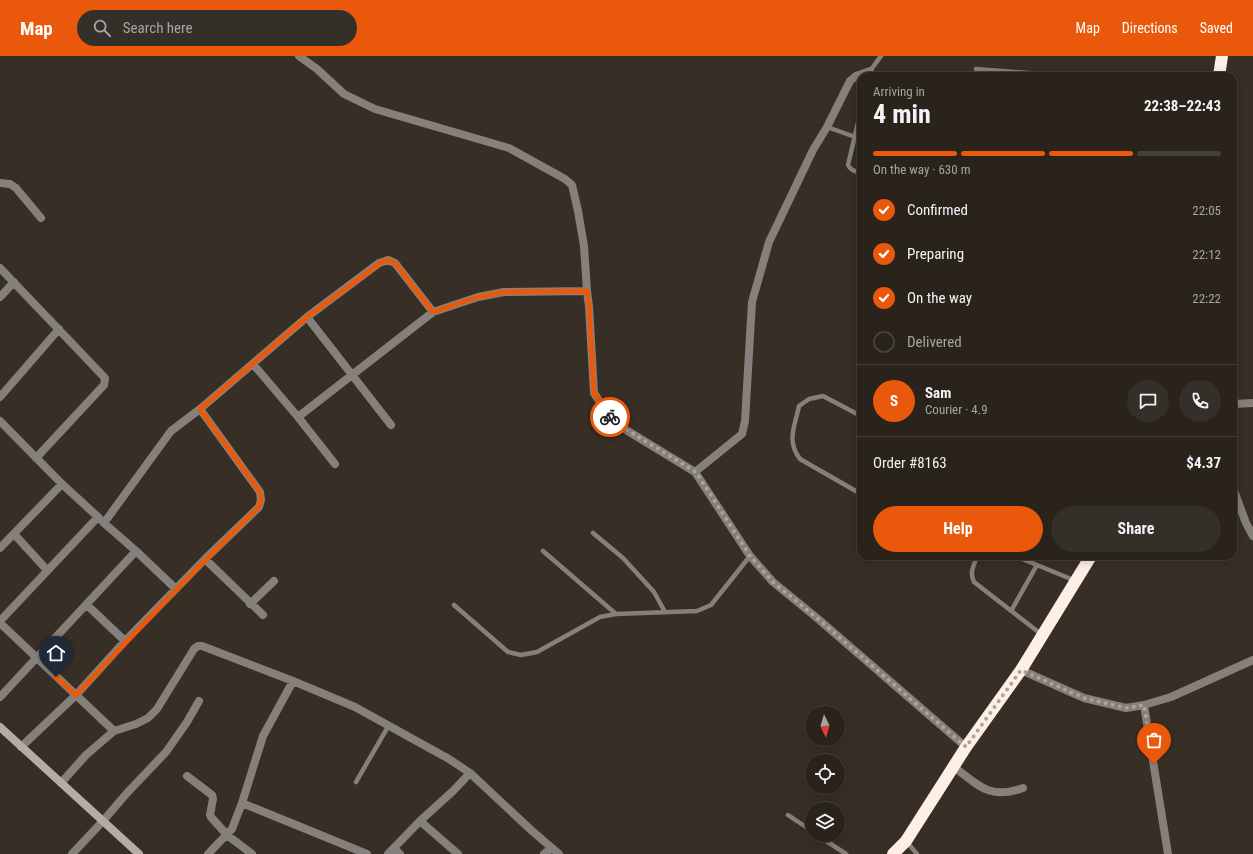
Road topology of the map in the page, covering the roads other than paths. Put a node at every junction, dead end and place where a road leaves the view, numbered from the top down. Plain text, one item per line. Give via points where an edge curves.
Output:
1 (299, 56) edge
2 (881, 56) edge
3 (1222, 56) edge
4 (976, 69) dead end
5 (870, 72) edge
6 (1015, 72) edge
7 (1220, 72) edge
8 (857, 76) edge
9 (827, 127) junction
10 (857, 129) edge
11 (855, 138) junction
12 (857, 171) edge
13 (0, 183) edge
14 (41, 218) dead end
15 (0, 268) edge
16 (14, 282) junction
17 (587, 291) junction
18 (0, 297) edge
19 (433, 312) junction
20 (307, 317) junction
21 (59, 329) junction
22 (253, 364) junction
23 (353, 374) junction
24 (0, 397) edge
25 (1253, 403) edge
26 (1237, 404) edge
27 (200, 409) junction
28 (857, 414) edge
29 (298, 417) junction
30 (0, 422) edge
31 (392, 425) dead end
32 (36, 458) junction
33 (335, 464) dead end
34 (696, 472) junction
35 (62, 484) junction
36 (857, 492) edge
37 (1237, 499) edge
38 (98, 517) junction
39 (104, 523) junction
40 (593, 533) dead end
41 (14, 534) junction
42 (1253, 536) edge
43 (0, 548) edge
44 (136, 551) junction
45 (543, 551) dead end
46 (750, 556) junction
47 (205, 559) junction
48 (976, 560) edge
49 (1024, 560) edge
50 (1089, 560) edge
51 (1036, 565) junction
52 (47, 570) junction
53 (274, 581) dead end
54 (1076, 581) junction
55 (176, 589) junction
56 (250, 604) junction
57 (87, 605) junction
58 (454, 605) dead end
59 (1011, 611) junction
60 (665, 612) junction
61 (616, 614) junction
62 (263, 616) dead end
63 (0, 622) edge
64 (1042, 635) junction
65 (125, 642) junction
66 (37, 659) junction
67 (1253, 660) edge
68 (1021, 670) junction
69 (293, 681) junction
70 (76, 695) junction
71 (0, 697) edge
72 (199, 701) dead end
73 (1144, 705) junction
74 (389, 725) junction
75 (0, 727) edge
76 (114, 731) junction
77 (21, 747) junction
78 (966, 747) junction
79 (954, 768) junction
80 (470, 773) junction
81 (187, 776) dead end
82 (356, 782) dead end
83 (61, 784) junction
84 (1023, 788) dead end
85 (242, 803) junction
86 (788, 815) dead end
87 (103, 821) junction
88 (420, 821) junction
89 (805, 826) edge
90 (227, 835) junction
91 (906, 841) junction
92 (828, 842) edge
93 (552, 848) junction
94 (391, 851) edge
95 (72, 854) edge
96 (139, 854) edge
97 (208, 854) edge
98 (252, 854) edge
99 (367, 854) edge
100 (400, 854) edge
101 (458, 854) edge
102 (544, 854) edge
103 (559, 854) edge
104 (846, 854) edge
105 (893, 854) edge
106 (917, 854) edge
107 (1168, 854) edge

1 - 17 street via 344,94 375,109 509,148 565,179 572,185 578,211 584,246
2 - 5 lane
3 - 7 highway
4 - 6 lane
8 - 9 street via 850,81
9 - 11 lane
9 - 34 street via 813,150 769,242 752,302 745,421 742,434
10 - 11 lane
11 - 12 lane via 848,165
13 - 14 street via 10,184 16,188
15 - 16 street
16 - 18 street
16 - 21 street
17 - 19 street via 504,292 478,297
17 - 34 street via 594,393 614,422
19 - 20 street via 395,263 388,260 379,263
19 - 23 street
20 - 22 street
20 - 23 street
21 - 24 street
21 - 32 street via 105,378 104,385
22 - 27 street
22 - 29 street
23 - 29 street
23 - 31 street
25 - 26 street
27 - 39 street via 171,431
27 - 47 street via 260,492 261,500 259,507
28 - 36 lane via 823,396 809,400 799,406 791,440 794,452 800,460
29 - 33 street
30 - 32 street
32 - 35 street
34 - 46 street
35 - 38 street
35 - 41 street
37 - 42 street
38 - 39 street
38 - 52 street
39 - 44 street
40 - 60 lane via 644,580
41 - 43 street
41 - 52 street
44 - 55 street
44 - 57 street
45 - 61 lane
46 - 60 lane via 711,605 697,611
46 - 78 street via 773,582
47 - 55 street
47 - 56 street
48 - 59 lane via 971,572 974,582
49 - 51 lane
50 - 54 highway
51 - 54 lane
51 - 59 lane
52 - 63 street
53 - 56 street
54 - 64 highway
55 - 65 street
56 - 62 street
57 - 65 street
57 - 66 street
58 - 61 lane via 508,652 521,655 537,652 600,617
59 - 64 lane
60 - 61 lane
63 - 66 street
64 - 68 highway
65 - 70 street
66 - 70 street
66 - 71 street
67 - 73 street via 1171,697
68 - 73 street via 1084,698 1126,708
68 - 78 highway
69 - 74 street via 355,707
69 - 76 street via 207,647 198,646 157,709 148,718
69 - 85 street via 263,736
70 - 76 street
70 - 77 street
72 - 87 street via 166,752
73 - 107 street
74 - 80 street
74 - 82 lane
75 - 77 street
76 - 83 street via 86,755
77 - 83 street
78 - 79 highway
79 - 84 street via 981,788 996,793
79 - 91 highway
80 - 88 street
80 - 93 street
81 - 90 street via 212,795 210,815
83 - 87 street
85 - 90 street
85 - 99 street
86 - 89 lane
87 - 95 street
87 - 96 street
88 - 94 street
88 - 101 street
90 - 97 street
90 - 98 street
91 - 105 highway
91 - 106 lane
92 - 104 lane
93 - 102 street
93 - 103 street
94 - 100 street

